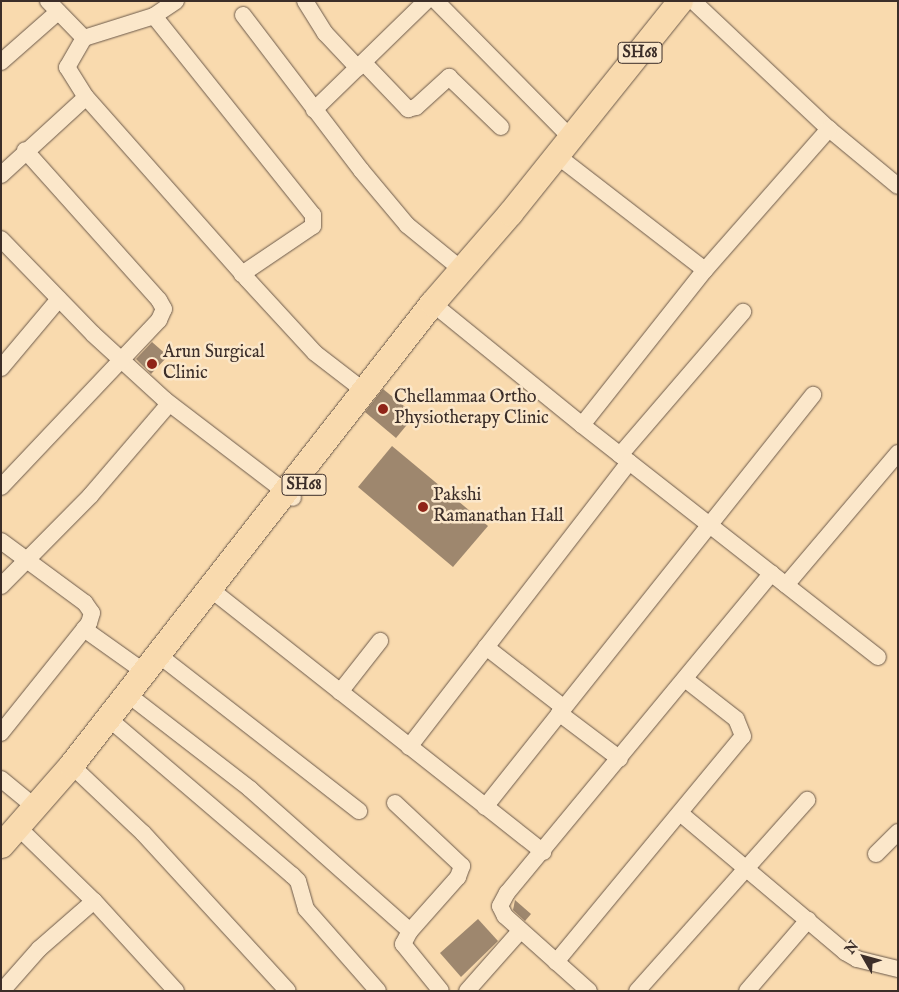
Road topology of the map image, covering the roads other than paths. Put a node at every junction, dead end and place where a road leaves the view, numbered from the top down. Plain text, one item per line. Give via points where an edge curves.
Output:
1 (176, 1) edge
2 (305, 1) edge
3 (426, 1) edge
4 (436, 1) edge
5 (680, 1) edge
6 (693, 1) edge
7 (53, 7) edge
8 (243, 15) dead end
9 (154, 16) junction
10 (84, 38) junction
11 (1, 62) edge
12 (361, 66) junction
13 (86, 97) junction
14 (599, 105) junction
15 (314, 110) junction
16 (501, 127) dead end
17 (829, 129) junction
18 (570, 136) junction
19 (25, 150) junction
20 (564, 162) junction
21 (1, 175) edge
22 (898, 186) edge
23 (3, 243) edge
24 (461, 269) junction
25 (705, 270) junction
26 (242, 274) junction
27 (59, 299) junction
28 (436, 306) junction
29 (743, 312) dead end
30 (122, 359) junction
31 (1, 368) edge
32 (364, 390) junction
33 (813, 394) dead end
34 (170, 404) junction
35 (582, 425) junction
36 (898, 453) edge
37 (624, 458) junction
38 (1, 487) edge
39 (290, 496) junction
40 (708, 524) junction
41 (1, 541) edge
42 (28, 560) junction
43 (772, 574) junction
44 (786, 585) junction
45 (1, 586) edge
46 (214, 591) junction
47 (84, 629) junction
48 (380, 642) dead end
49 (486, 647) junction
50 (878, 657) dead end
51 (166, 660) junction
52 (143, 671) junction
53 (686, 680) junction
54 (340, 692) junction
55 (130, 696) junction
56 (561, 710) junction
57 (109, 726) junction
58 (1, 733) edge
59 (409, 747) junction
60 (620, 760) junction
61 (74, 768) junction
62 (1, 780) edge
63 (807, 800) dead end
64 (395, 804) dead end
65 (35, 807) junction
66 (485, 807) junction
67 (359, 811) dead end
68 (680, 813) junction
69 (898, 832) edge
70 (24, 834) junction
71 (1, 845) edge
72 (543, 852) junction
73 (876, 854) dead end
74 (1, 861) edge
75 (745, 868) junction
76 (94, 901) junction
77 (808, 920) junction
78 (520, 930) junction
79 (410, 931) junction
80 (556, 962) junction
81 (897, 967) edge
82 (175, 990) edge
83 (2, 991) edge
84 (288, 991) edge
85 (378, 991) edge
86 (441, 991) edge
87 (467, 991) edge
88 (589, 991) edge
89 (637, 991) edge
90 (747, 991) edge

1 - 9 street
2 - 12 street via 325,33
3 - 12 street
4 - 18 street
5 - 14 main road, SH68
6 - 17 street
7 - 10 street
7 - 11 street
8 - 15 street
9 - 10 street
9 - 26 street via 313,215 313,226
10 - 13 street via 67,68
12 - 15 street
12 - 16 street via 408,109 416,107 449,77
13 - 19 street
13 - 26 street
14 - 18 main road, SH68
14 - 20 main road, SH68 via 596,118
15 - 24 street via 407,225
17 - 22 street
17 - 25 street
18 - 24 main road, SH68
19 - 21 street
19 - 30 street via 162,304 163,314 159,320
20 - 25 street
20 - 28 main road, SH68
23 - 27 street
24 - 28 main road, SH68
25 - 35 street
26 - 32 street via 315,353
27 - 30 street
27 - 31 street
28 - 32 main road, SH68
28 - 35 street
28 - 39 main road, SH68 via 372,394
29 - 37 street
30 - 34 street
30 - 38 street
32 - 39 main road, SH68
33 - 40 street
34 - 39 street
34 - 42 street via 91,496
35 - 37 street
36 - 44 street
37 - 40 street
37 - 49 street
39 - 46 main road, SH68
40 - 43 street
40 - 56 street
41 - 42 street
42 - 45 street
42 - 47 street via 90,608 92,618
43 - 44 street
43 - 53 street
44 - 50 street
46 - 51 main road, SH68
46 - 52 main road, SH68
46 - 54 street
47 - 52 street
47 - 58 street
48 - 54 street
49 - 56 street
49 - 59 street
51 - 55 main road, SH68
51 - 67 street
52 - 55 main road, SH68
53 - 60 street
53 - 68 street via 736,719 743,736
54 - 59 street
55 - 57 main road, SH68
55 - 79 street via 250,790
56 - 60 street
56 - 66 street
57 - 61 main road, SH68
57 - 85 street via 292,875 298,881 306,909
59 - 66 street
60 - 72 street
61 - 65 main road, SH68
61 - 70 main road, SH68
61 - 84 street via 143,833
62 - 65 street
63 - 75 street
64 - 79 street via 462,866 458,877
65 - 71 main road, SH68
66 - 72 street
68 - 75 street
68 - 80 street
69 - 73 street
70 - 74 main road, SH68
70 - 76 street
72 - 78 street via 500,906 504,916
75 - 77 street
75 - 89 street
76 - 82 street
76 - 83 street via 39,949
77 - 81 street via 851,955
77 - 90 street
78 - 80 street
78 - 87 street
79 - 86 street via 403,944
80 - 88 street

